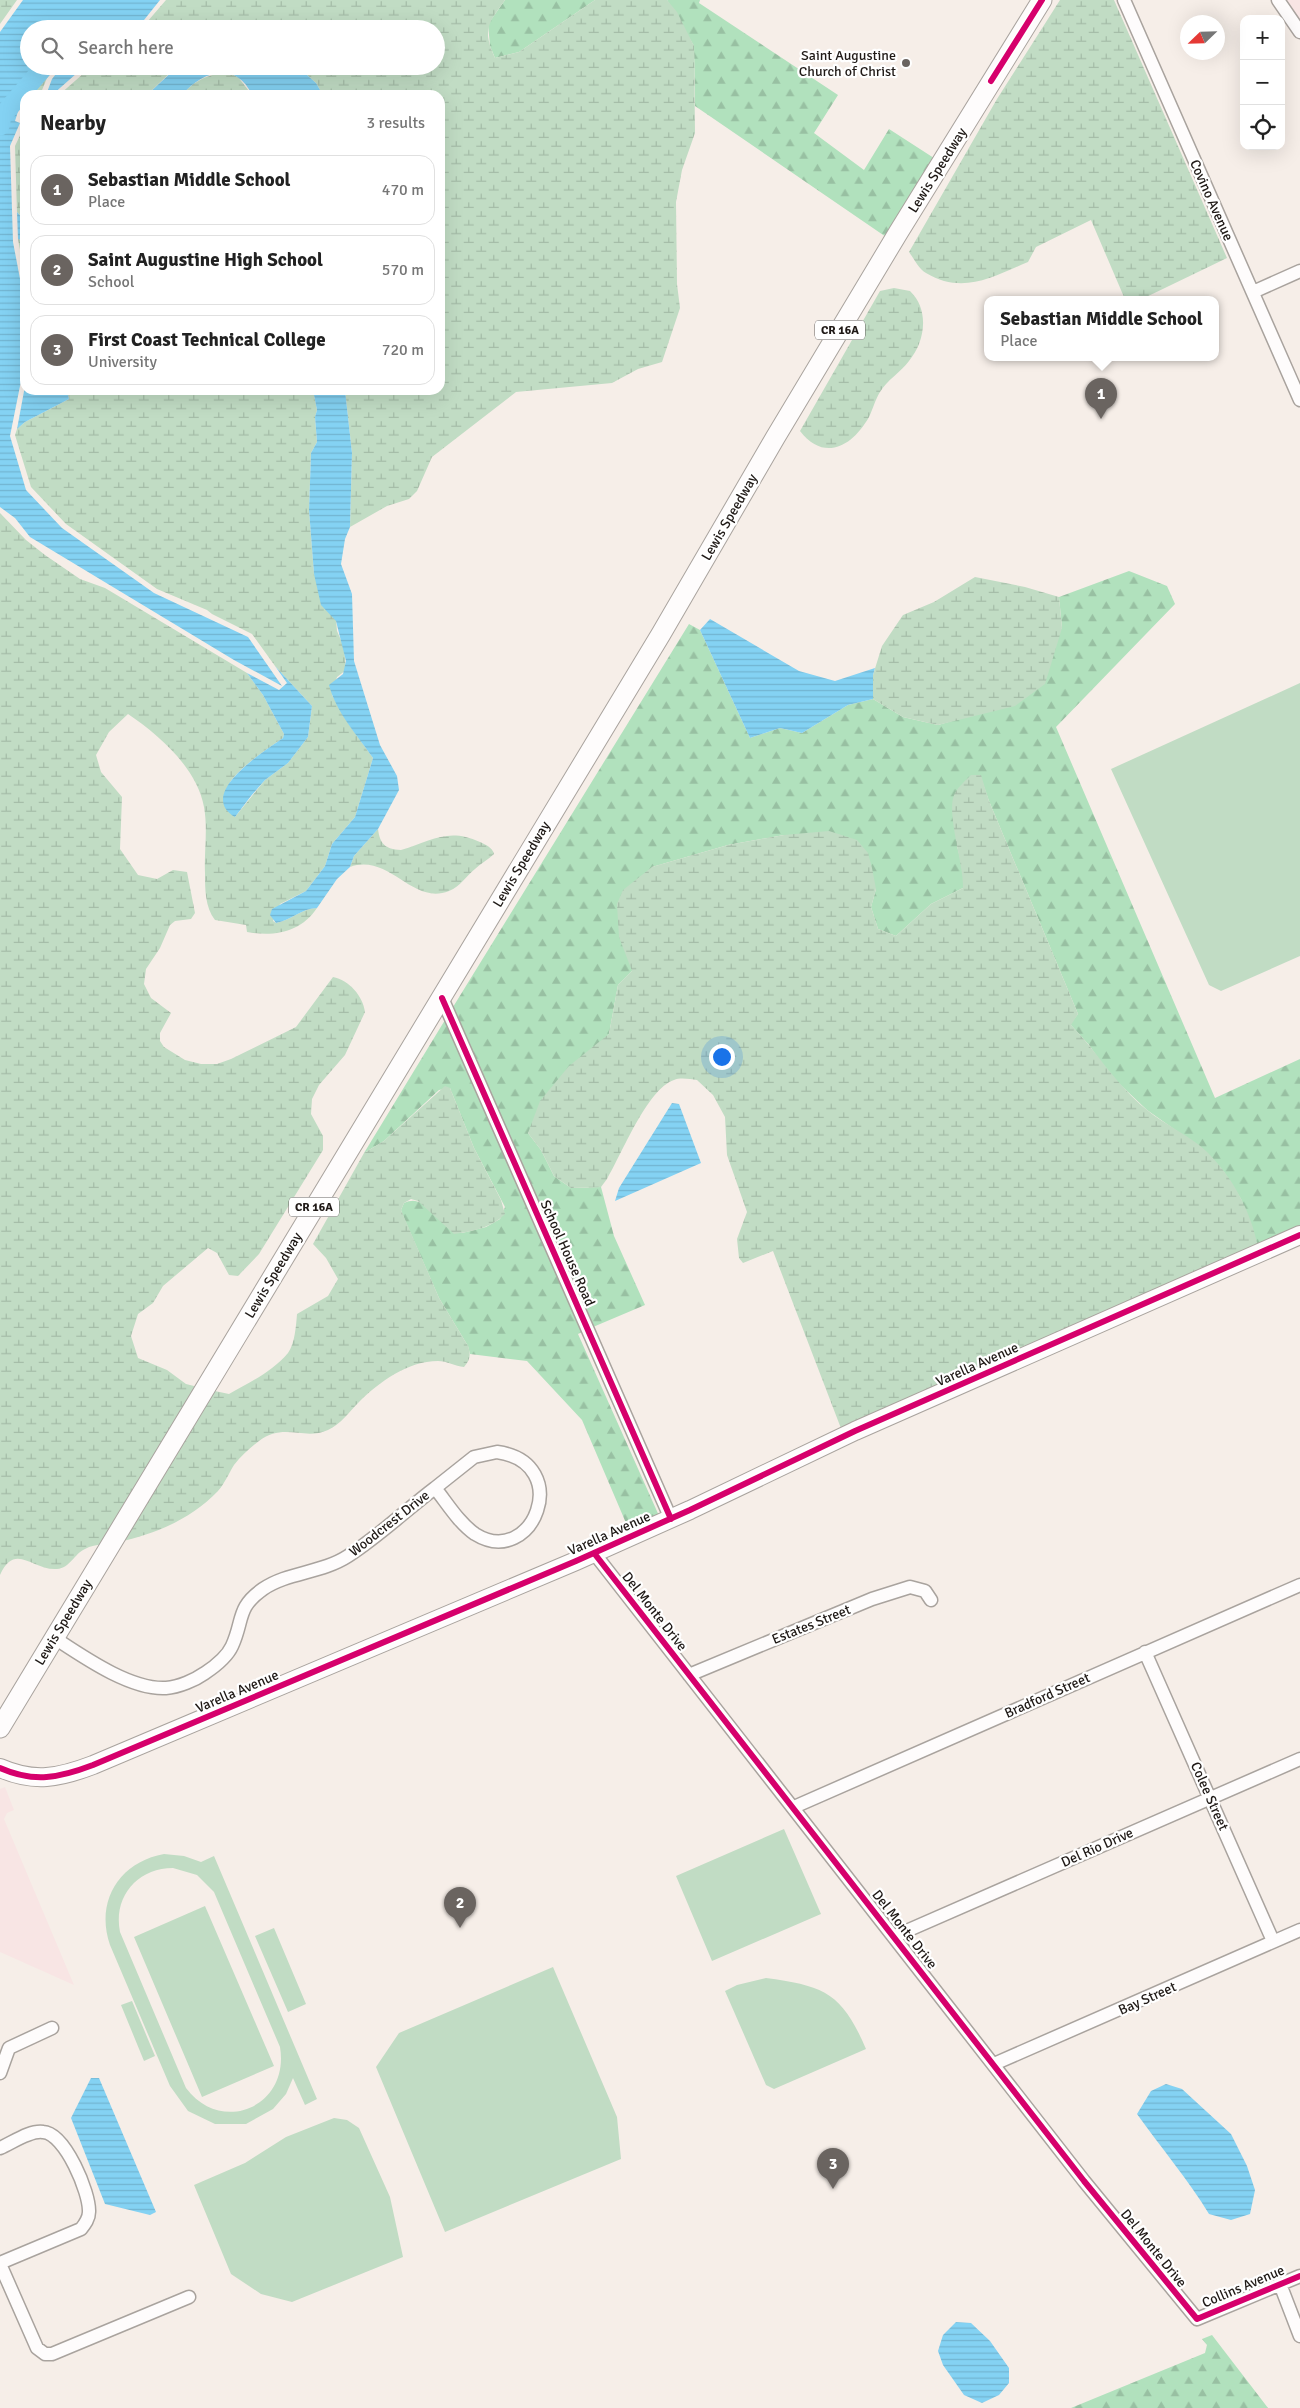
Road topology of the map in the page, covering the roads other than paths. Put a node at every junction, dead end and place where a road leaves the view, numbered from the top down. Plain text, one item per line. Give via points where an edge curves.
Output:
1 (1042, 0) edge
2 (1124, 0) edge
3 (1278, 0) edge
4 (1300, 32) edge
5 (1300, 271) edge
6 (1253, 292) junction
7 (1300, 400) edge
8 (442, 998) junction
9 (1300, 1235) edge
10 (435, 1488) junction
11 (671, 1519) junction
12 (594, 1553) junction
13 (1300, 1585) edge
14 (931, 1600) dead end
15 (53, 1637) junction
16 (1145, 1652) junction
17 (689, 1675) junction
18 (0, 1728) edge
19 (1300, 1759) edge
20 (0, 1768) edge
21 (1210, 1797) junction
22 (794, 1807) junction
23 (1300, 1930) edge
24 (895, 1936) junction
25 (1273, 1941) junction
26 (52, 2028) dead end
27 (994, 2064) junction
28 (0, 2073) edge
29 (0, 2148) edge
30 (0, 2264) edge
31 (1300, 2276) edge
32 (1280, 2284) junction
33 (189, 2296) dead end
34 (1196, 2320) joint
35 (1300, 2336) edge

1 - 8 main road, Lewis Speedway / CR 16A via 775,438
2 - 6 street, Covino Avenue
3 - 4 street
5 - 6 street
6 - 7 street, Covino Avenue
8 - 11 street, School House Road
8 - 15 main road, Lewis Speedway / CR 16A
9 - 11 street, Varella Avenue via 855,1431
10 - 10 street, Woodcrest Drive via 474,1457 485,1453 506,1453 521,1460 533,1472 540,1503 533,1522 526,1530 516,1536 495,1540 471,1530
10 - 15 street, Woodcrest Drive via 348,1556 322,1569 266,1587 248,1600 231,1648 214,1668 195,1679 167,1688 135,1682 93,1663
11 - 12 street, Varella Avenue
12 - 17 street, Del Monte Drive
12 - 20 street, Varella Avenue via 74,1772 38,1778
13 - 16 street, Bradford Street
14 - 17 street, Estates Street via 925,1591 910,1587 825,1617
15 - 18 main road, Lewis Speedway / CR 16A
16 - 21 street, Colee Street
16 - 22 street, Bradford Street
17 - 22 street, Del Monte Drive
19 - 21 street, Del Rio Drive
21 - 24 street, Del Rio Drive
21 - 25 street, Colee Street
22 - 24 street, Del Monte Drive
23 - 25 street, Bay Street
24 - 27 street, Del Monte Drive
25 - 27 street, Bay Street
26 - 28 street via 8,2048
27 - 34 street, Del Monte Drive
29 - 30 street via 35,2132 52,2134 67,2149 89,2203 90,2214 81,2228
30 - 33 street via 37,2348 45,2354 52,2354
31 - 32 street, Collins Avenue
32 - 34 street, Collins Avenue
32 - 35 street

